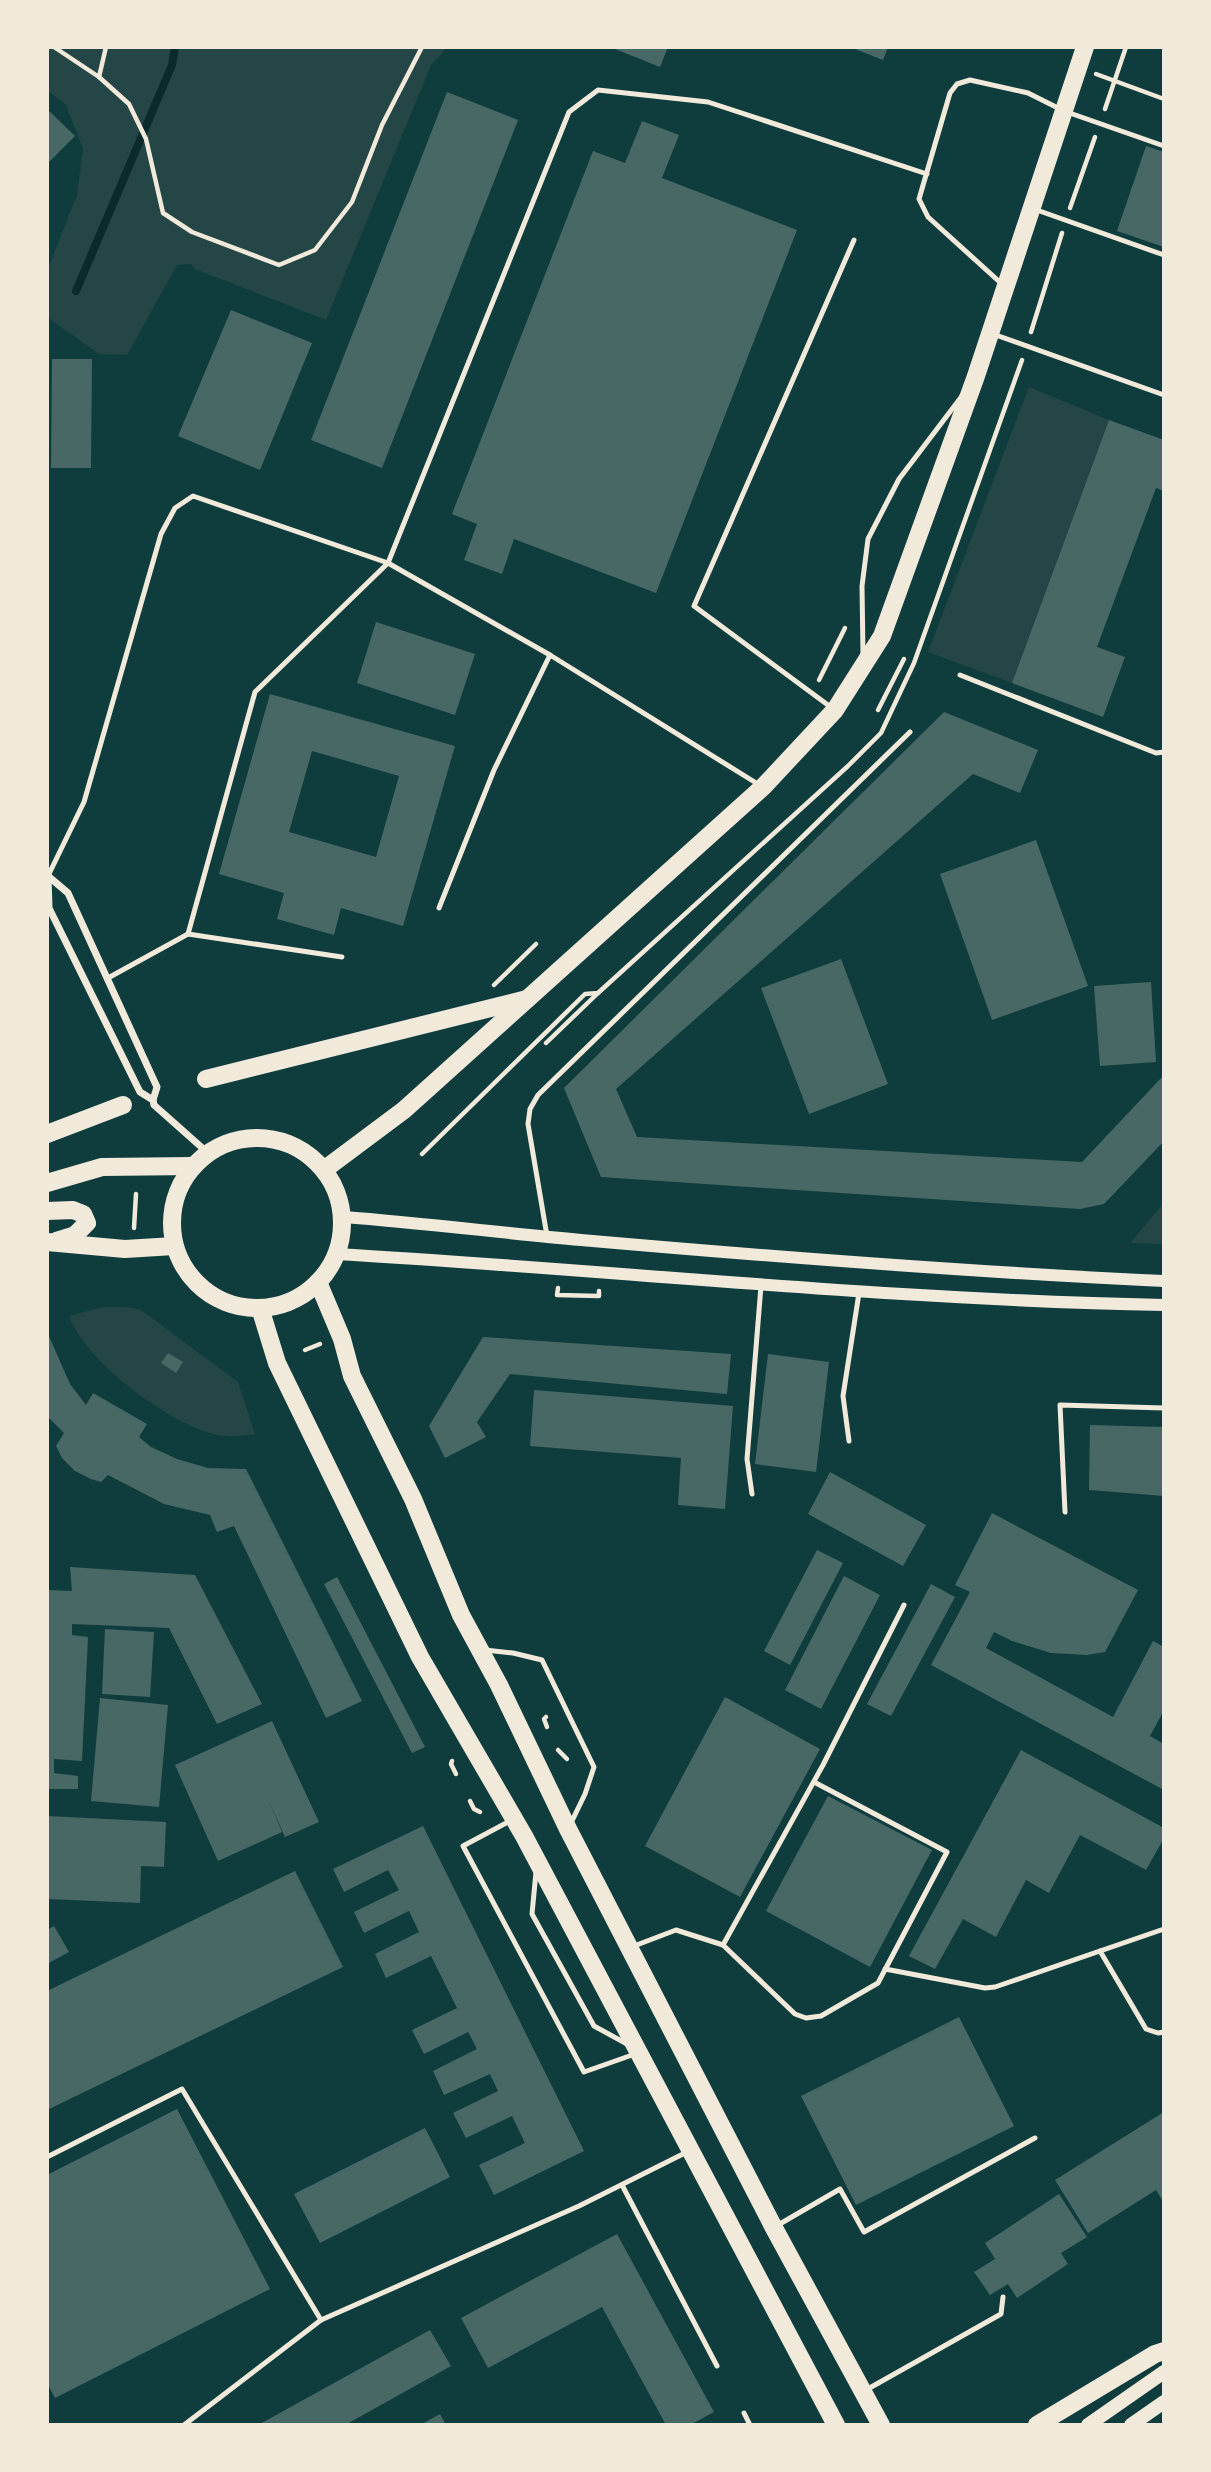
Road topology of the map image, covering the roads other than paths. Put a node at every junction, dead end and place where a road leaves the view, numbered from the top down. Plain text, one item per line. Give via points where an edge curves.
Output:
1 (1085, 47) edge
2 (1064, 111) junction
3 (1164, 146) edge
4 (927, 174) junction
5 (1031, 208) junction
6 (854, 240) dead end
7 (1164, 255) edge
8 (1005, 287) junction
9 (990, 333) junction
10 (976, 376) junction
11 (1164, 395) edge
12 (388, 563) junction
13 (550, 655) junction
14 (864, 668) junction
15 (960, 675) dead end
16 (835, 710) junction
17 (910, 732) dead end
18 (1164, 752) edge
19 (763, 787) junction
20 (48, 875) edge
21 (439, 908) dead end
22 (188, 934) junction
23 (342, 957) dead end
24 (108, 978) junction
25 (530, 998) junction
26 (206, 1079) dead end
27 (153, 1100) junction
28 (122, 1105) dead end
29 (47, 1134) edge
30 (208, 1153) junction
31 (193, 1166) junction
32 (325, 1169) junction
33 (47, 1183) edge
34 (47, 1211) edge
35 (344, 1217) junction
36 (547, 1237) junction
37 (48, 1242) edge
38 (174, 1246) junction
39 (337, 1254) junction
40 (1164, 1281) edge
41 (318, 1282) junction
42 (761, 1283) junction
43 (860, 1290) junction
44 (1164, 1305) edge
45 (260, 1308) junction
46 (1164, 1408) edge
47 (849, 1441) dead end
48 (752, 1494) dead end
49 (1065, 1512) dead end
50 (904, 1605) dead end
51 (481, 1650) junction
52 (814, 1782) junction
53 (514, 1819) junction
54 (568, 1829) junction
55 (537, 1862) junction
56 (1164, 1929) edge
57 (723, 1945) junction
58 (631, 1947) junction
59 (1100, 1951) junction
60 (885, 1969) junction
61 (1164, 2032) edge
62 (637, 2051) junction
63 (1034, 2138) dead end
64 (690, 2150) junction
65 (47, 2157) edge
66 (622, 2185) junction
67 (774, 2228) junction
68 (1003, 2297) dead end
69 (321, 2320) junction
70 (1164, 2351) edge
71 (717, 2366) dead end
72 (1164, 2372) edge
73 (863, 2392) junction
74 (1164, 2402) edge
75 (744, 2413) dead end
76 (184, 2425) edge
77 (750, 2425) edge
78 (835, 2425) edge
79 (881, 2425) edge
80 (1037, 2425) edge
81 (1088, 2425) edge
82 (1131, 2425) edge

1 - 2 main road
2 - 3 lane
2 - 4 lane via 1028,93 970,80 957,84 950,93
2 - 5 main road
4 - 8 lane via 919,199 923,211
4 - 12 lane via 708,102 598,90 569,112
5 - 7 lane
5 - 8 main road
6 - 16 lane via 694,606
8 - 9 main road
9 - 10 main road
9 - 11 lane
10 - 14 main road via 882,636
10 - 14 lane via 899,479 868,539 862,586
12 - 13 lane
12 - 20 lane via 193,496 175,508 161,534 84,802
12 - 22 lane via 255,692
13 - 19 lane
13 - 21 lane via 494,769
14 - 16 main road
15 - 18 lane
16 - 19 main road
17 - 36 lane via 538,1095 528,1124
19 - 25 main road
20 - 24 street via 68,893
20 - 27 street via 49,908 140,1093
22 - 23 lane
22 - 24 lane
24 - 27 street via 157,1087
25 - 26 main road
25 - 32 main road via 404,1110
27 - 30 street
28 - 29 main road
30 - 31 main road
30 - 32 main road via 248,1137 277,1139 305,1151
31 - 33 main road via 102,1167
31 - 38 main road via 178,1188 171,1217
32 - 35 main road
34 - 37 main road via 73,1210 83,1213 87,1223 75,1235
35 - 36 street
35 - 39 main road
36 - 40 street via 865,1264
37 - 38 main road via 125,1250
38 - 45 main road via 188,1273 209,1294 234,1305
39 - 41 main road
39 - 42 street
41 - 45 main road via 287,1304
41 - 51 main road via 352,1376
42 - 43 street
42 - 48 lane via 747,1460
43 - 44 street
43 - 47 lane via 843,1396
45 - 53 main road via 276,1363 420,1657
46 - 49 lane via 1060,1405
50 - 52 lane
51 - 54 main road
51 - 54 lane via 542,1660 594,1766
52 - 57 lane
52 - 60 lane via 947,1852
53 - 55 main road
53 - 62 lane via 463,1846 469,1858 584,2072
54 - 58 main road
55 - 62 main road
55 - 62 lane via 532,1914 594,2026
56 - 59 lane
57 - 58 lane via 676,1930
57 - 60 lane via 795,2014 806,2018 821,2016 850,2001 878,1983
58 - 67 main road
59 - 60 lane via 985,1988
59 - 61 lane via 1146,2029
62 - 64 main road
63 - 67 lane via 864,2232 841,2189
64 - 66 lane
64 - 78 main road
65 - 69 lane via 182,2089
66 - 69 lane
66 - 71 lane
67 - 73 main road
68 - 73 lane via 1001,2314
69 - 76 lane
70 - 80 main road
72 - 81 main road
73 - 79 main road
74 - 82 main road
75 - 77 lane

